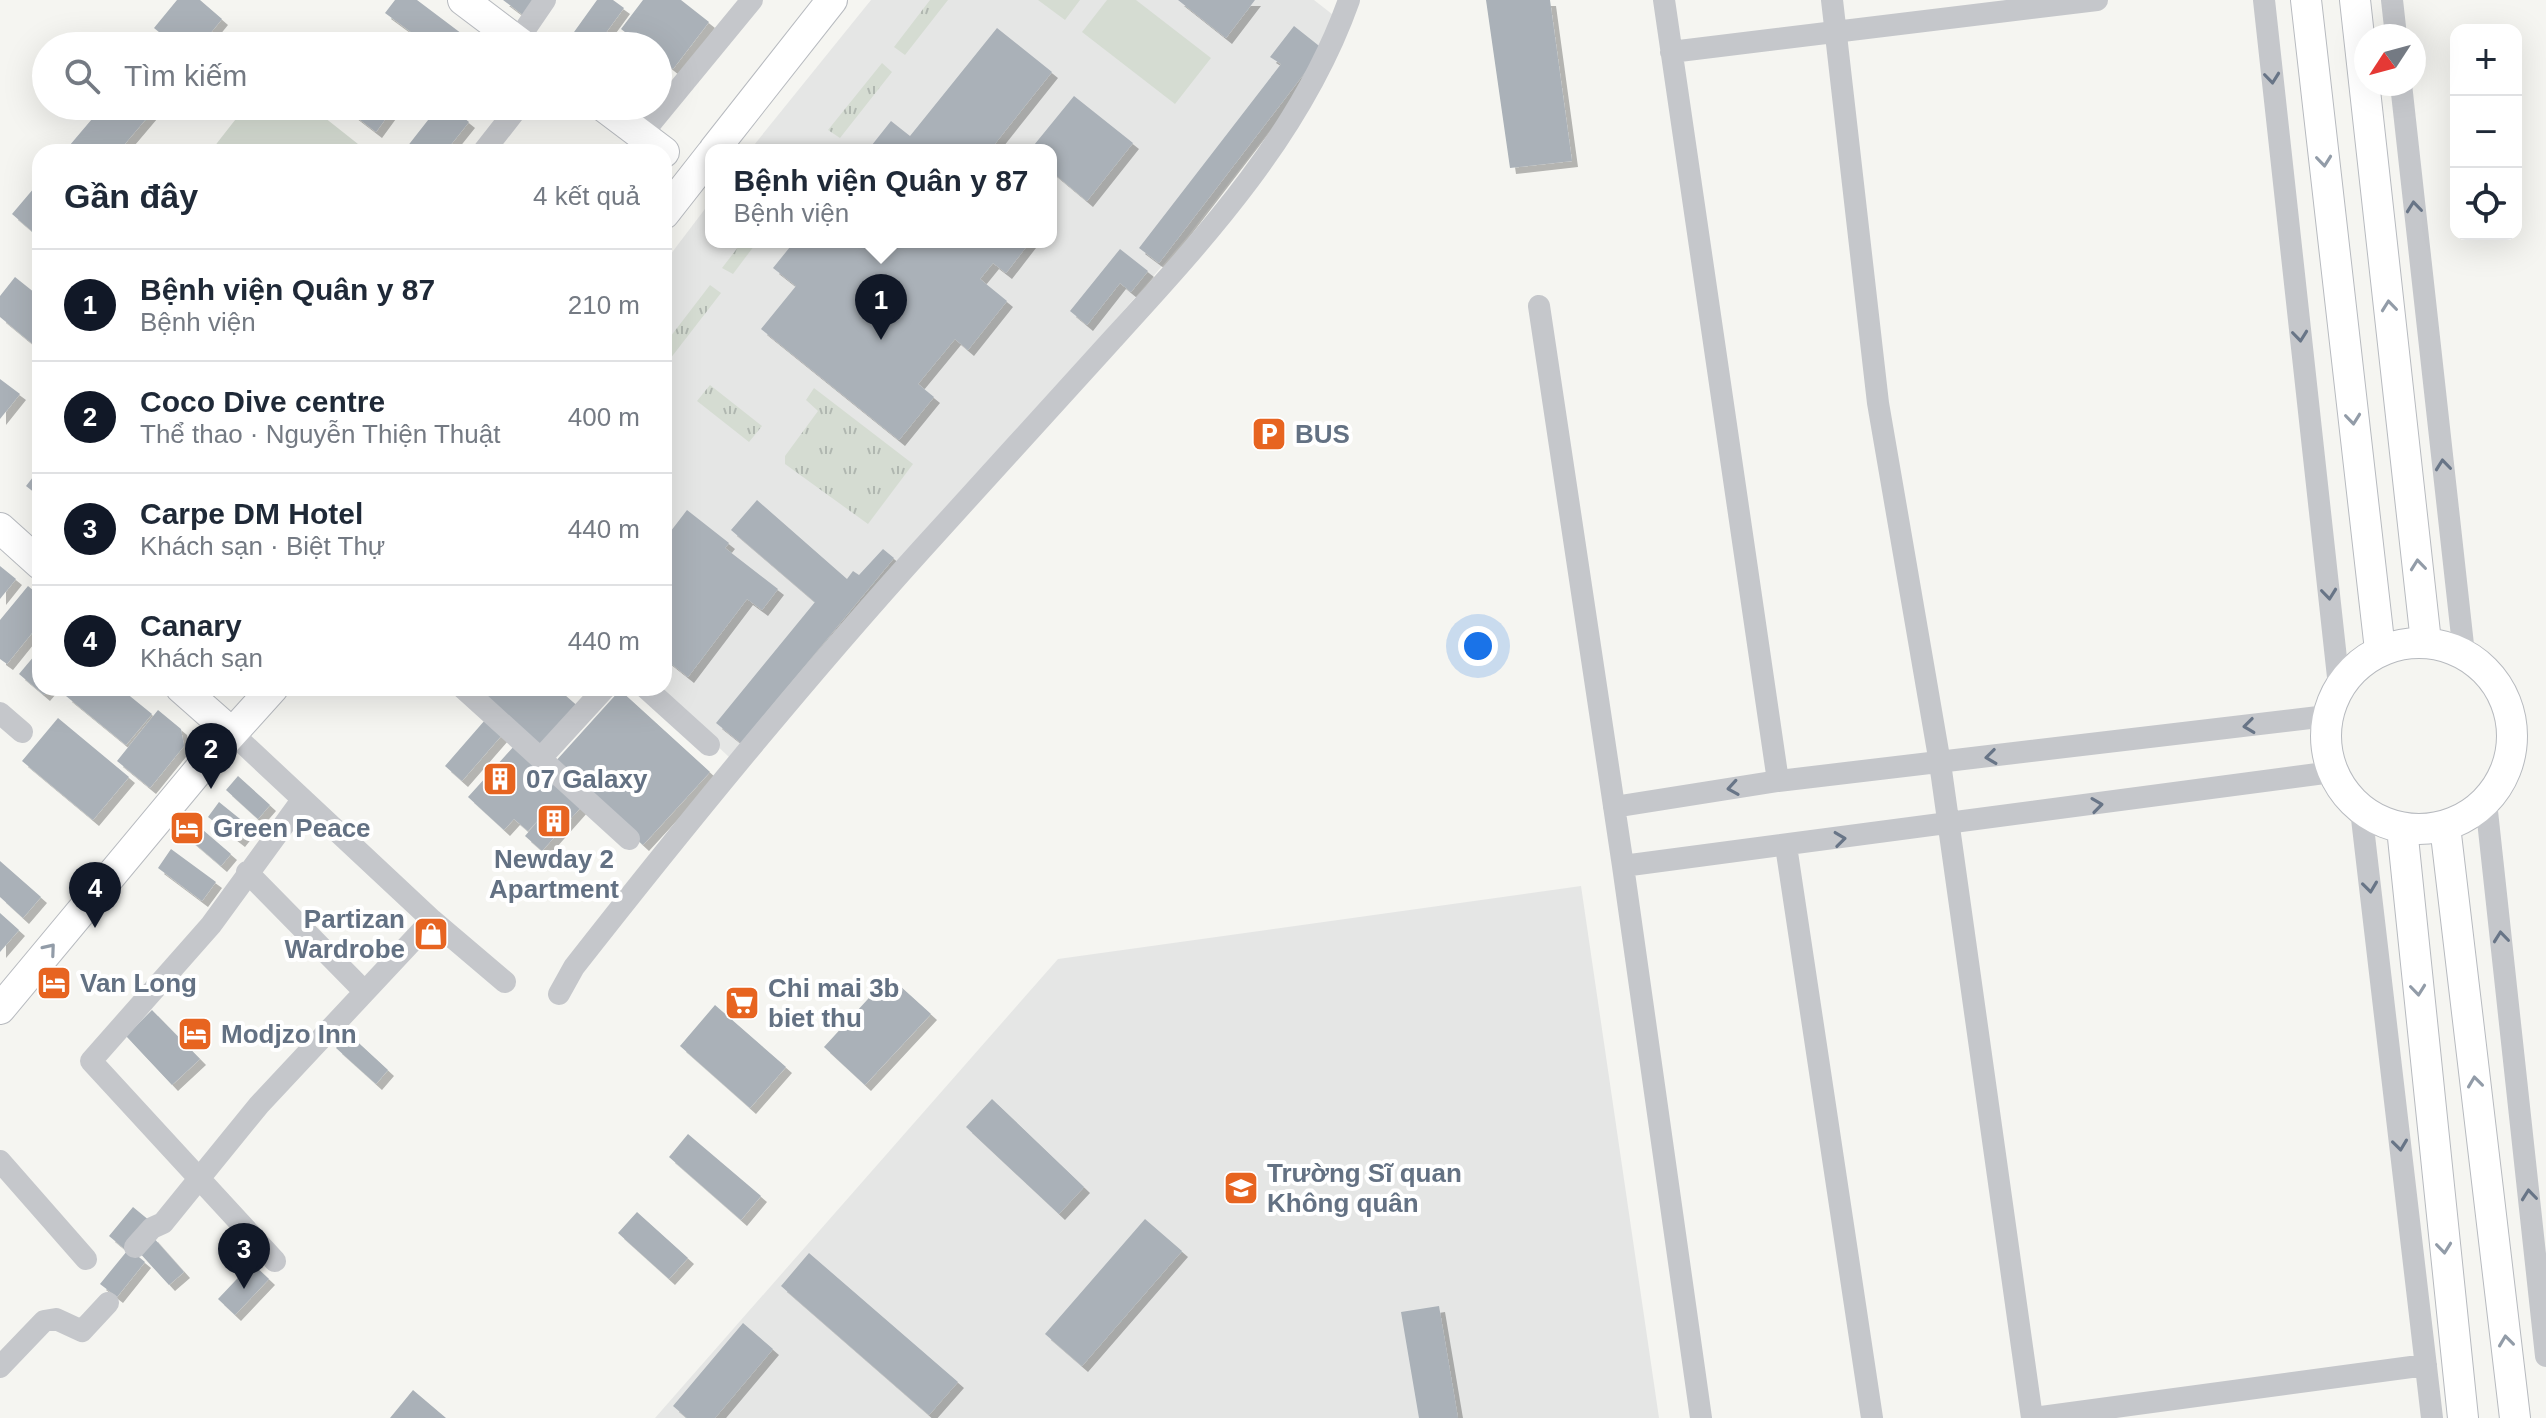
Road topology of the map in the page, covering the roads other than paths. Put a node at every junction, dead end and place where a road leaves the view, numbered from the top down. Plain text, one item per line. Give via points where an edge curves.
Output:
1 (463, 0) edge
2 (545, 0) edge
3 (752, 0) edge
4 (832, 0) edge
5 (1349, 0) edge
6 (1664, 0) edge
7 (1832, 0) edge
8 (2097, 0) edge
9 (2264, 0) edge
10 (2306, 0) edge
11 (2355, 0) edge
12 (2392, 0) edge
13 (2045, 4) edge
14 (2395, 24) edge
15 (505, 32) edge
16 (526, 32) edge
17 (1836, 33) junction
18 (1671, 52) junction
19 (2402, 96) edge
20 (508, 120) edge
21 (622, 120) edge
22 (489, 144) edge
23 (653, 144) edge
24 (657, 144) edge
25 (719, 144) edge
26 (672, 150) edge
27 (705, 160) edge
28 (705, 161) edge
29 (672, 204) edge
30 (1539, 306) dead end
31 (0, 528) edge
32 (32, 557) edge
33 (2426, 642) junction
34 (2380, 650) junction
35 (2464, 654) junction
36 (2339, 686) junction
37 (190, 696) edge
38 (266, 696) edge
39 (472, 696) edge
40 (598, 696) edge
41 (655, 696) edge
42 (0, 713) edge
43 (2327, 716) junction
44 (22, 732) dead end
45 (232, 733) junction
46 (709, 745) dead end
47 (541, 758) junction
48 (1940, 763) junction
49 (2332, 772) junction
50 (1778, 781) junction
51 (302, 800) junction
52 (2486, 802) junction
53 (1614, 807) junction
54 (2361, 810) junction
55 (1948, 826) junction
56 (2445, 826) junction
57 (2402, 828) junction
58 (629, 839) dead end
59 (1786, 846) junction
60 (1623, 866) junction
61 (247, 872) junction
62 (432, 920) junction
63 (505, 982) dead end
64 (363, 990) junction
65 (559, 994) dead end
66 (0, 1009) edge
67 (0, 1161) edge
68 (196, 1179) junction
69 (135, 1247) dead end
70 (86, 1259) dead end
71 (275, 1261) dead end
72 (108, 1303) dead end
73 (2546, 1356) edge
74 (2426, 1365) junction
75 (0, 1367) edge
76 (1701, 1418) edge
77 (1872, 1418) edge
78 (2033, 1418) edge
79 (2432, 1418) edge
80 (2463, 1418) edge
81 (2515, 1418) edge

1 - 15 street
2 - 16 street
3 - 24 street
4 - 25 street
5 - 65 street via 1313,83 1233,201 852,626 705,801 574,967
6 - 18 street
7 - 17 street
8 - 13 street
9 -> 36 street
10 -> 34 street
33 -> 11 street
12 - 14 street
13 - 17 street
17 - 18 street
17 - 48 street via 1878,403
18 - 50 street
35 -> 19 street
20 - 22 street
21 - 23 street
26 - 27 street
28 - 29 street
30 - 53 street
31 - 32 street
33 - 34 street
33 - 35 street
34 - 36 street
35 - 52 street via 2487,672 2503,695 2511,723 2503,779
36 - 43 street
37 - 45 street
38 - 45 street
39 - 47 street
40 - 47 street
41 - 46 street
42 - 44 street
43 -> 48 street
43 - 49 street via 2325,745
45 - 51 street
66 -> 45 street
47 - 58 street
48 - 50 street
48 - 55 street
49 - 54 street
55 -> 49 street
50 -> 53 street
51 - 61 street
51 - 62 street
52 - 56 street
73 -> 52 street
53 - 60 street
54 - 57 street
54 -> 74 street
59 -> 55 street
55 - 78 street
56 - 57 street
81 -> 56 street
57 -> 80 street
59 - 60 street
59 - 77 street
60 - 76 street
61 - 64 street
61 - 68 street via 211,925 91,1061
62 - 63 street
62 - 64 street
64 - 68 street
67 - 70 street
68 - 69 street via 163,1223
68 - 71 street
72 - 75 street via 82,1331 56,1319 44,1321
74 - 78 street
74 - 79 street

